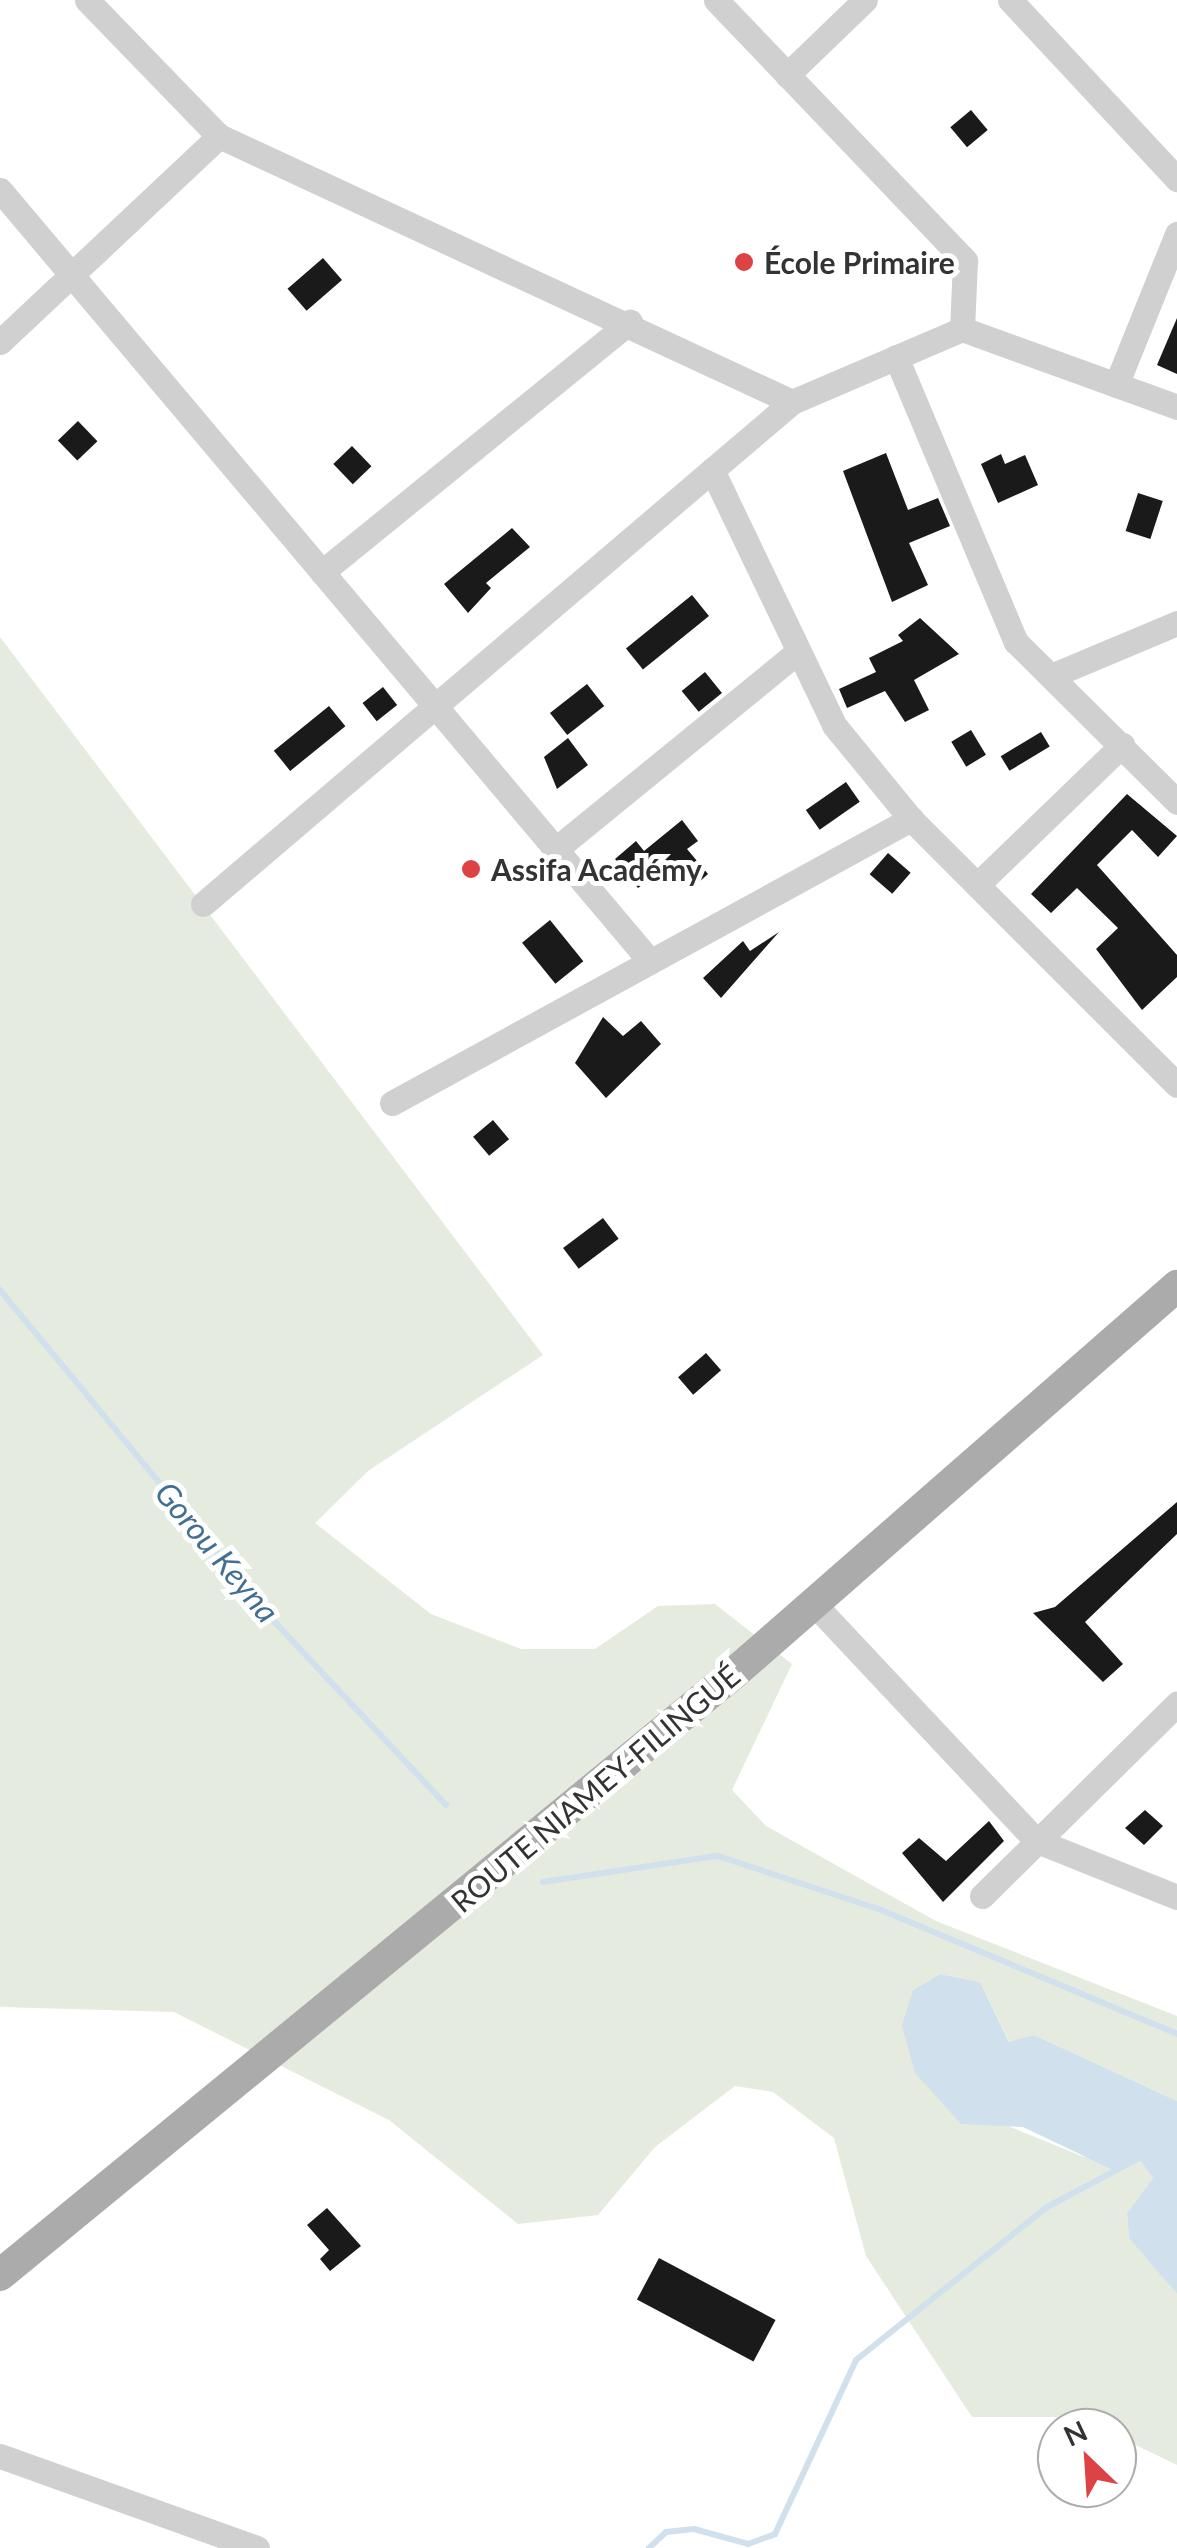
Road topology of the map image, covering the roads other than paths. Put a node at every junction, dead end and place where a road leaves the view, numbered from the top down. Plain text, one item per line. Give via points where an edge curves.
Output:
1 (87, 0) edge
2 (716, 0) edge
3 (865, 0) edge
4 (1010, 0) edge
5 (787, 75) junction
6 (218, 136) junction
7 (1177, 179) edge
8 (0, 190) edge
9 (1177, 234) edge
10 (72, 275) junction
11 (630, 322) junction
12 (962, 329) junction
13 (0, 342) edge
14 (896, 357) junction
15 (1116, 385) junction
16 (792, 402) junction
17 (1177, 407) edge
18 (712, 470) junction
19 (322, 572) junction
20 (1177, 623) edge
21 (800, 651) junction
22 (1051, 676) junction
23 (436, 706) junction
24 (1122, 745) junction
25 (1177, 802) edge
26 (911, 819) junction
27 (556, 848) junction
28 (977, 885) junction
29 (203, 904) dead end
30 (650, 961) junction
31 (1177, 1085) edge
32 (392, 1103) dead end
33 (1177, 1286) edge
34 (815, 1605) junction
35 (1177, 1704) edge
36 (1038, 1841) junction
37 (982, 1896) dead end
38 (1177, 1897) edge
39 (0, 2275) edge
40 (0, 2456) edge
41 (257, 2548) edge

1 - 6 street
2 - 5 street
3 - 5 street
4 - 7 street
5 - 12 street via 964,261
6 - 10 street
6 - 11 street
8 - 10 street
9 - 15 street
10 - 13 street
10 - 19 street
11 - 16 street
11 - 19 street
12 - 14 street
12 - 15 street
14 - 16 street
14 - 22 street via 1016,642
15 - 17 street
16 - 18 street
18 - 21 street
18 - 23 street
19 - 23 street
20 - 22 street
21 - 26 street via 834,725
21 - 27 street
22 - 24 street
23 - 27 street
23 - 29 street
24 - 25 street
24 - 28 street
26 - 28 street
26 - 30 street
27 - 30 street
28 - 31 street
30 - 32 street
33 - 34 main road, ROUTE NIAMEY-FILINGUÉ
34 - 36 street
34 - 39 main road, ROUTE NIAMEY-FILINGUÉ
35 - 36 street
36 - 37 street
36 - 38 street
40 - 41 street

